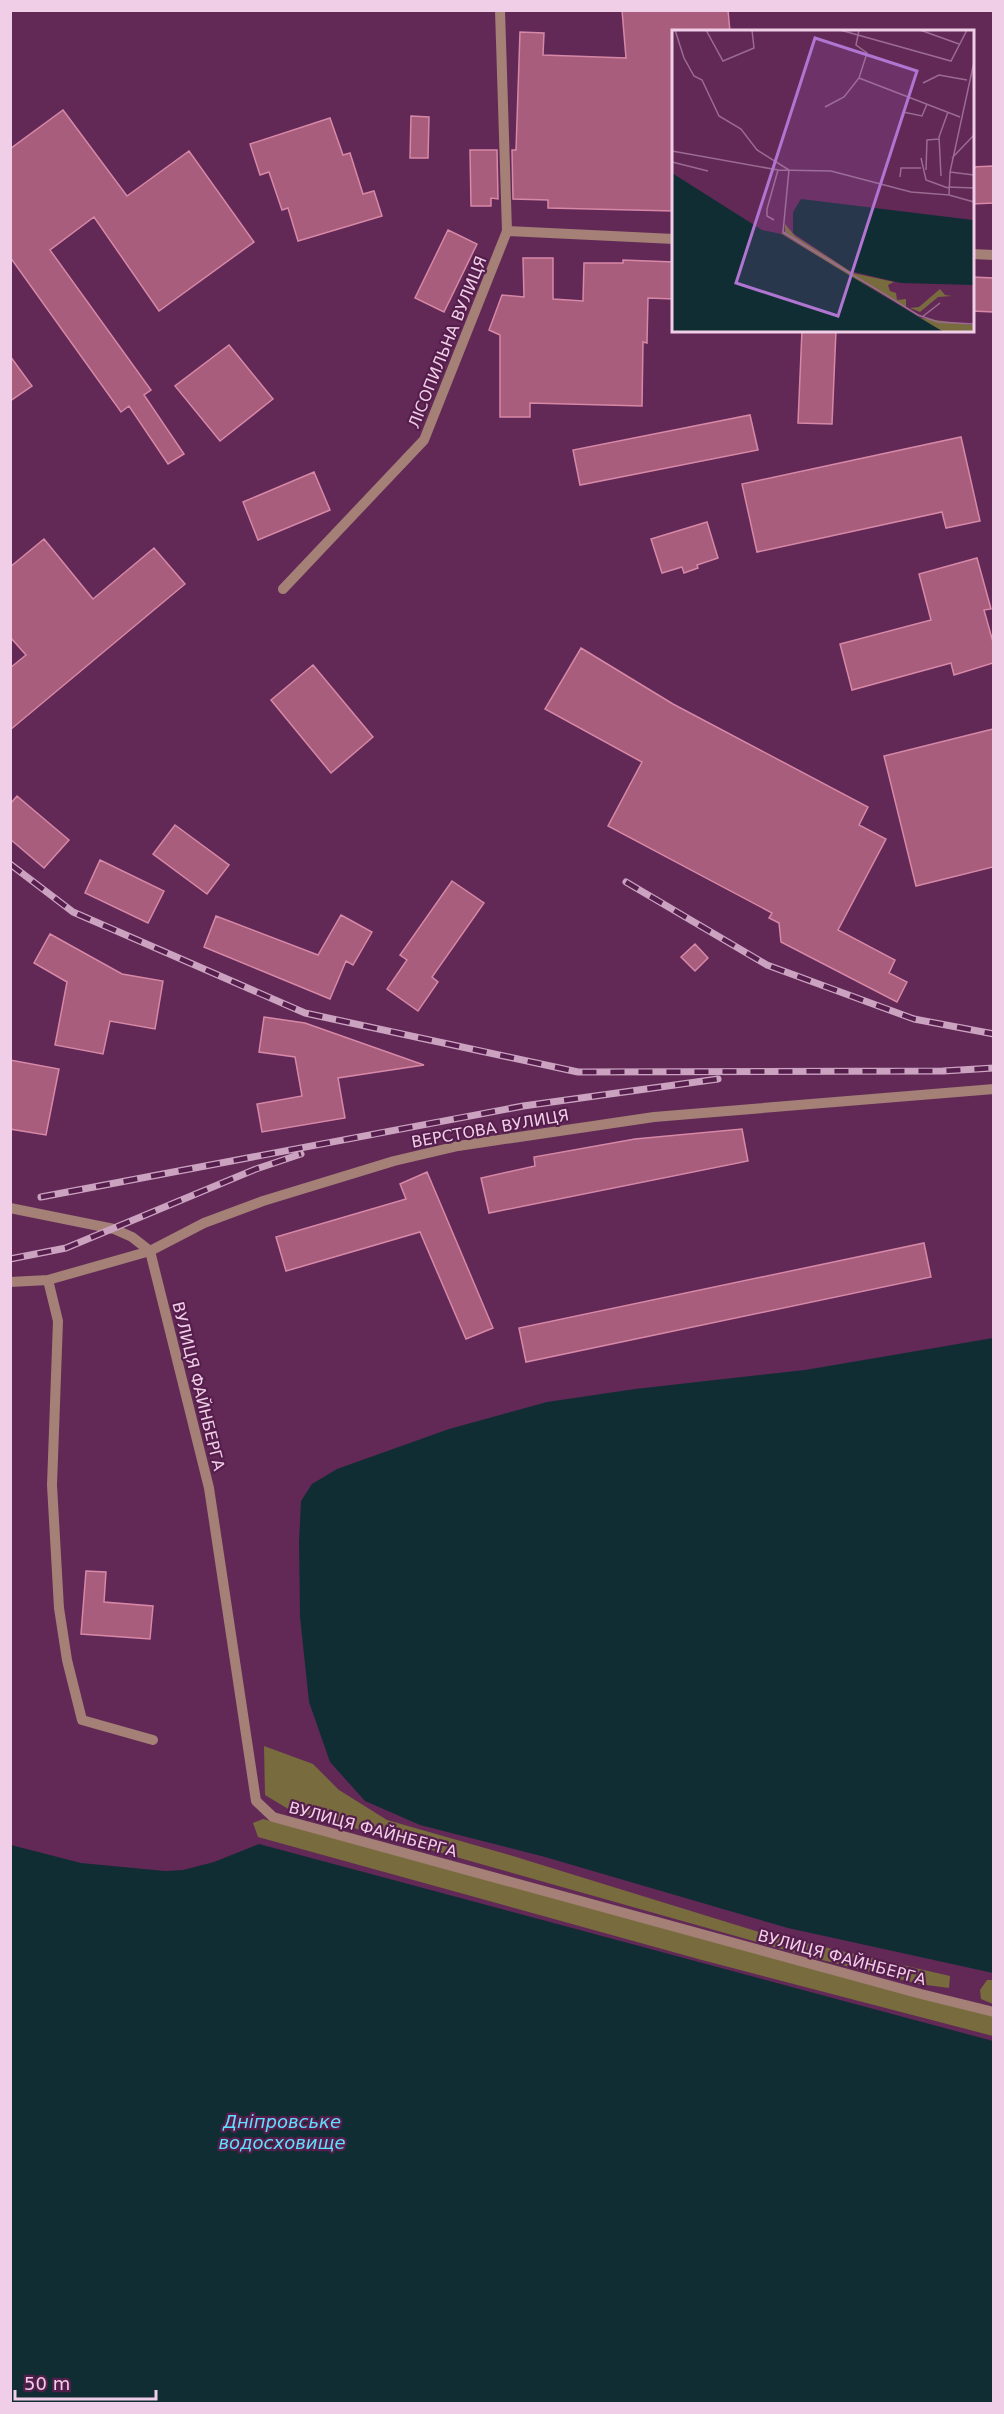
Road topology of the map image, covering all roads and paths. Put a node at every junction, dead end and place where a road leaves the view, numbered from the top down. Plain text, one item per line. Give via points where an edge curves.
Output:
1 (500, 10) edge
2 (507, 231) junction
3 (672, 239) edge
4 (974, 254) edge
5 (993, 255) edge
6 (283, 589) dead end
7 (993, 1089) edge
8 (10, 1208) edge
9 (150, 1251) junction
10 (48, 1280) junction
11 (10, 1282) edge
12 (153, 1740) dead end
13 (993, 2012) edge

1 - 2 street, ЛІСОПИЛЬНА ВУЛИЦЯ
2 - 3 street
2 - 6 street, ЛІСОПИЛЬНА ВУЛИЦЯ via 424,440
4 - 5 street
7 - 9 street, ВЕРСТОВА ВУЛИЦЯ via 654,1117 458,1146 263,1201 204,1223
8 - 9 street via 114,1229
9 - 10 street, ВЕРСТОВА ВУЛИЦЯ
9 - 13 street, ВУЛИЦЯ ФАЙНБЕРГА via 210,1488 256,1801 273,1817
10 - 11 street, ВЕРСТОВА ВУЛИЦЯ
10 - 12 street via 58,1321 52,1485 59,1608 67,1660 82,1720

